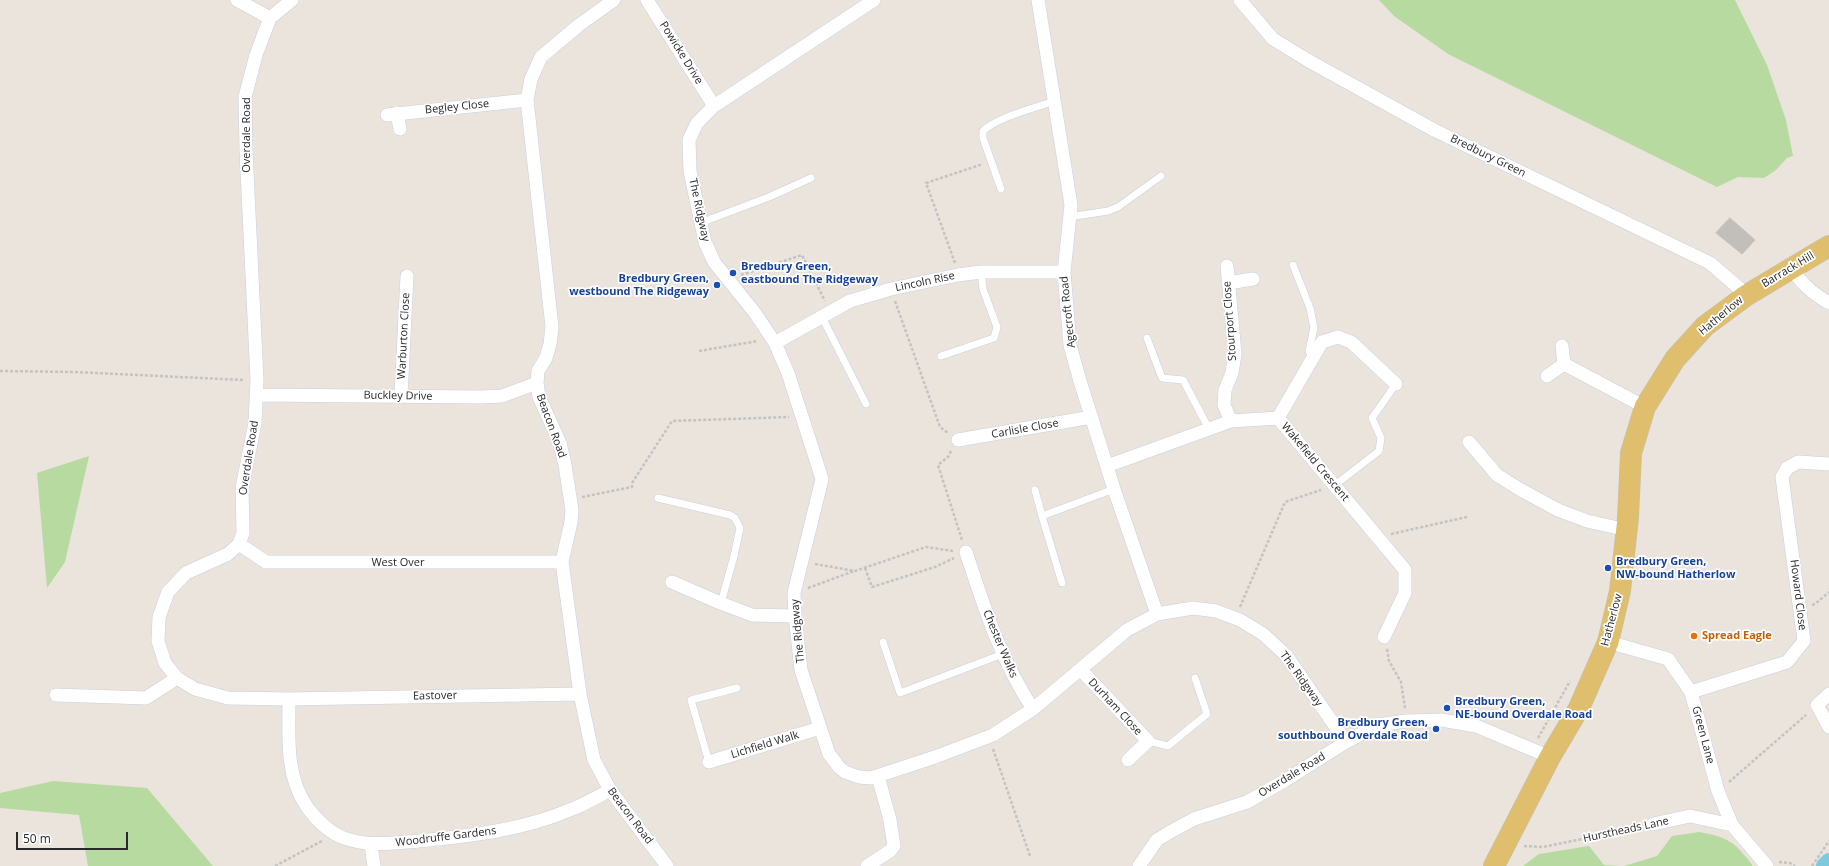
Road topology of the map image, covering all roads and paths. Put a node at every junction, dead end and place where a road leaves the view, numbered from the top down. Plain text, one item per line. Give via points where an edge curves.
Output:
1 (237, 0) edge
2 (292, 0) edge
3 (614, 0) edge
4 (647, 0) edge
5 (874, 0) edge
6 (1038, 0) edge
7 (1240, 0) edge
8 (270, 18) junction
9 (527, 100) junction
10 (1054, 101) junction
11 (714, 106) junction
12 (400, 129) dead end
13 (991, 161) junction
14 (1161, 176) dead end
15 (812, 178) dead end
16 (1001, 189) dead end
17 (1070, 217) junction
18 (700, 223) junction
19 (1829, 246) edge
20 (1293, 265) dead end
21 (1227, 266) dead end
22 (1792, 269) junction
23 (956, 270) dead end
24 (981, 272) junction
25 (1064, 272) junction
26 (407, 276) dead end
27 (727, 279) junction
28 (1252, 279) dead end
29 (1228, 282) junction
30 (891, 289) junction
31 (1747, 294) junction
32 (1829, 303) edge
33 (826, 314) junction
34 (1147, 338) dead end
35 (774, 341) junction
36 (1562, 346) dead end
37 (699, 351) dead end
38 (941, 356) dead end
39 (1313, 358) junction
40 (1564, 364) junction
41 (0, 371) edge
42 (1547, 376) dead end
43 (257, 380) junction
44 (537, 383) junction
45 (1396, 384) joint
46 (257, 395) junction
47 (401, 396) junction
48 (866, 404) dead end
49 (1645, 407) junction
50 (802, 412) junction
51 (1092, 417) junction
52 (1278, 418) junction
53 (1231, 421) junction
54 (1209, 429) junction
55 (958, 440) junction
56 (1469, 442) dead end
57 (1829, 464) edge
58 (1107, 466) junction
59 (1335, 486) junction
60 (1035, 490) dead end
61 (1114, 490) junction
62 (658, 498) dead end
63 (570, 499) junction
64 (1042, 516) junction
65 (1466, 517) dead end
66 (1627, 530) junction
67 (1381, 541) junction
68 (239, 544) junction
69 (966, 552) junction
70 (802, 561) junction
71 (562, 562) junction
72 (865, 568) junction
73 (855, 571) junction
74 (672, 582) dead end
75 (1062, 583) dead end
76 (1829, 592) edge
77 (794, 593) junction
78 (721, 603) junction
79 (1799, 606) junction
80 (1157, 614) junction
81 (795, 616) junction
82 (1235, 618) junction
83 (1384, 637) joint
84 (883, 642) dead end
85 (1608, 642) junction
86 (1003, 654) junction
87 (1081, 670) junction
88 (1572, 677) dead end
89 (177, 678) junction
90 (1195, 678) dead end
91 (737, 688) dead end
92 (1691, 692) junction
93 (580, 694) junction
94 (1829, 694) edge
95 (56, 695) dead end
96 (289, 699) junction
97 (1817, 705) junction
98 (1033, 710) junction
99 (1406, 720) junction
100 (1829, 727) edge
101 (820, 728) junction
102 (996, 733) junction
103 (1148, 741) junction
104 (1346, 742) junction
105 (1541, 754) junction
106 (1128, 760) dead end
107 (709, 762) joint
108 (878, 776) junction
109 (610, 790) junction
110 (1718, 791) junction
111 (1653, 824) joint
112 (1732, 825) junction
113 (336, 833) junction
114 (1829, 841) edge
115 (371, 845) junction
116 (1519, 846) dead end
117 (1030, 856) dead end
118 (275, 866) edge
119 (374, 866) edge
120 (667, 866) edge
121 (867, 866) edge
122 (1139, 866) edge
123 (1494, 866) edge
124 (1767, 866) edge
125 (1812, 866) edge

1 - 8 street
2 - 8 street, Overdale Road
3 - 9 street, Beacon Road via 579,24 541,57 531,78
4 - 11 street, Powicke Drive
5 - 11 street, The Ridgway
6 - 10 street, Agecroft Road
7 - 31 street, Bredbury Green via 1273,40 1308,61 1434,130 1710,263
8 - 43 street, Overdale Road via 256,55 245,97
9 - 12 street, Begley Close via 392,114
9 - 44 street, Beacon Road via 552,327 550,344 546,358 538,371
10 - 13 lane via 989,125 983,131 983,138
10 - 17 street, Agecroft Road via 1071,205
11 - 18 street, The Ridgway via 697,123 689,140 690,171
13 - 16 lane
13 - 23 path via 926,183
14 - 17 lane via 1118,207
15 - 18 lane
17 - 25 street, Agecroft Road
18 - 27 street, The Ridgway via 709,252
19 - 22 main road, Barrack Hill
20 - 39 lane via 1310,308 1314,328 1309,350
21 - 29 street, Stourport Close
22 - 31 main road, Barrack Hill
22 - 32 street via 1816,296
24 - 25 street, Lincoln Rise
24 - 30 street, Lincoln Rise
24 - 38 lane via 997,327 994,338
25 - 51 street, Agecroft Road via 1070,345
26 - 47 street, Warburton Close
27 - 33 path via 802,255
27 - 35 street, The Ridgway
28 - 29 street
29 - 53 street, Stourport Close via 1235,354 1232,373 1225,390 1224,405
30 - 33 street, Lincoln Rise via 850,301
30 - 55 path via 940,427
31 - 49 main road, Hatherlow via 1705,326 1675,359
33 - 35 street, Lincoln Rise
33 - 48 lane
34 - 54 lane via 1162,378 1183,380
35 - 37 path
35 - 50 street, The Ridgway
36 - 40 street
39 - 45 street via 1322,342 1338,337 1351,342
39 - 52 street
40 - 42 street
40 - 49 street
41 - 43 path
43 - 46 street, Overdale Road
44 - 47 street, Buckley Drive via 502,396
44 - 63 street, Beacon Road via 539,397 560,443
45 - 59 lane via 1372,418 1381,438 1379,451
46 - 47 street, Buckley Drive
46 - 68 street, Overdale Road via 255,423 242,488 243,533
49 - 66 main road, Hatherlow via 1631,453
50 - 63 path via 788,418 672,421 632,483 632,487
50 - 70 street, The Ridgway via 822,480
51 - 55 street, Carlisle Close
51 - 58 street, Agecroft Road
52 - 53 street, Wakefield Crescent
52 - 59 street, Wakefield Crescent
53 - 54 street, Wakefield Crescent
54 - 58 street, Wakefield Crescent
55 - 69 path via 948,457 938,465
56 - 66 street via 1497,474 1521,490 1558,510 1587,521
57 - 79 street, Howard Close via 1798,462 1787,468 1782,476
58 - 61 street, Agecroft Road
59 - 67 street, Wakefield Crescent
59 - 82 path via 1285,502
60 - 64 lane
61 - 64 lane
61 - 80 street, Agecroft Road
62 - 78 lane via 730,515 738,523 740,528
63 - 71 street, Beacon Road via 570,528
64 - 75 lane
65 - 67 path via 1392,533
66 - 85 main road, Hatherlow via 1620,592
67 - 83 street, Wakefield Crescent via 1404,570 1405,593
68 - 71 street, West Over via 266,562
68 - 89 street via 221,559 186,573 168,592 159,618 158,641 165,663
69 - 72 path via 926,547
69 - 72 path via 935,567 872,587
69 - 86 street, Chester Walks
70 - 73 path
70 - 77 street, The Ridgway
71 - 93 street, Beacon Road
72 - 73 path
73 - 77 path
74 - 78 street
76 - 79 path via 1815,604
77 - 81 street, The Ridgway
78 - 81 street via 752,615
79 - 92 street, Howard Close via 1804,641 1787,662
80 - 82 street, The Ridgway via 1193,608 1216,611
80 - 87 street, The Ridgway via 1126,630
81 - 101 street, The Ridgway via 801,670
82 - 104 street, The Ridgway via 1264,634 1286,655
83 - 99 path via 1389,661 1401,682
84 - 86 lane via 900,693
85 - 92 street, Green Lane via 1668,659
85 - 105 main road, Hatherlow via 1579,708
86 - 98 street, Chester Walks
87 - 98 street, The Ridgway
87 - 103 street, Durham Close
88 - 105 path
89 - 95 street via 146,698
89 - 96 street via 195,689 228,698
90 - 103 lane via 1207,714 1168,746
91 - 107 lane via 691,700
92 - 110 street, Green Lane
93 - 96 street, Eastover
93 - 109 street, Beacon Road via 594,760
94 - 97 street
96 - 113 street via 289,749 294,781 307,807 324,825
97 - 100 street
97 - 110 path
98 - 102 street, The Ridgway
99 - 104 street, Overdale Road via 1378,725
99 - 105 street, Overdale Road via 1442,720 1476,726
101 - 107 street, Lichfield Walk
101 - 108 street, The Ridgway via 829,754 842,769 859,777
102 - 108 street, The Ridgway
102 - 117 path via 1001,745 993,749
103 - 106 street, Durham Close
104 - 122 street, Overdale Road via 1247,802 1194,819 1156,840
105 - 123 main road, Hatherlow
108 - 121 street via 894,846
109 - 115 street, Woodruffe Gardens via 571,810 500,830
109 - 120 street, Beacon Road
110 - 112 street, Green Lane
111 - 112 street, Hurstheads Lane via 1690,816
111 - 116 path, Hurstheads Lane via 1543,847
112 - 124 street, Green Lane
113 - 115 street via 343,838
113 - 118 path
114 - 125 path
115 - 119 street

